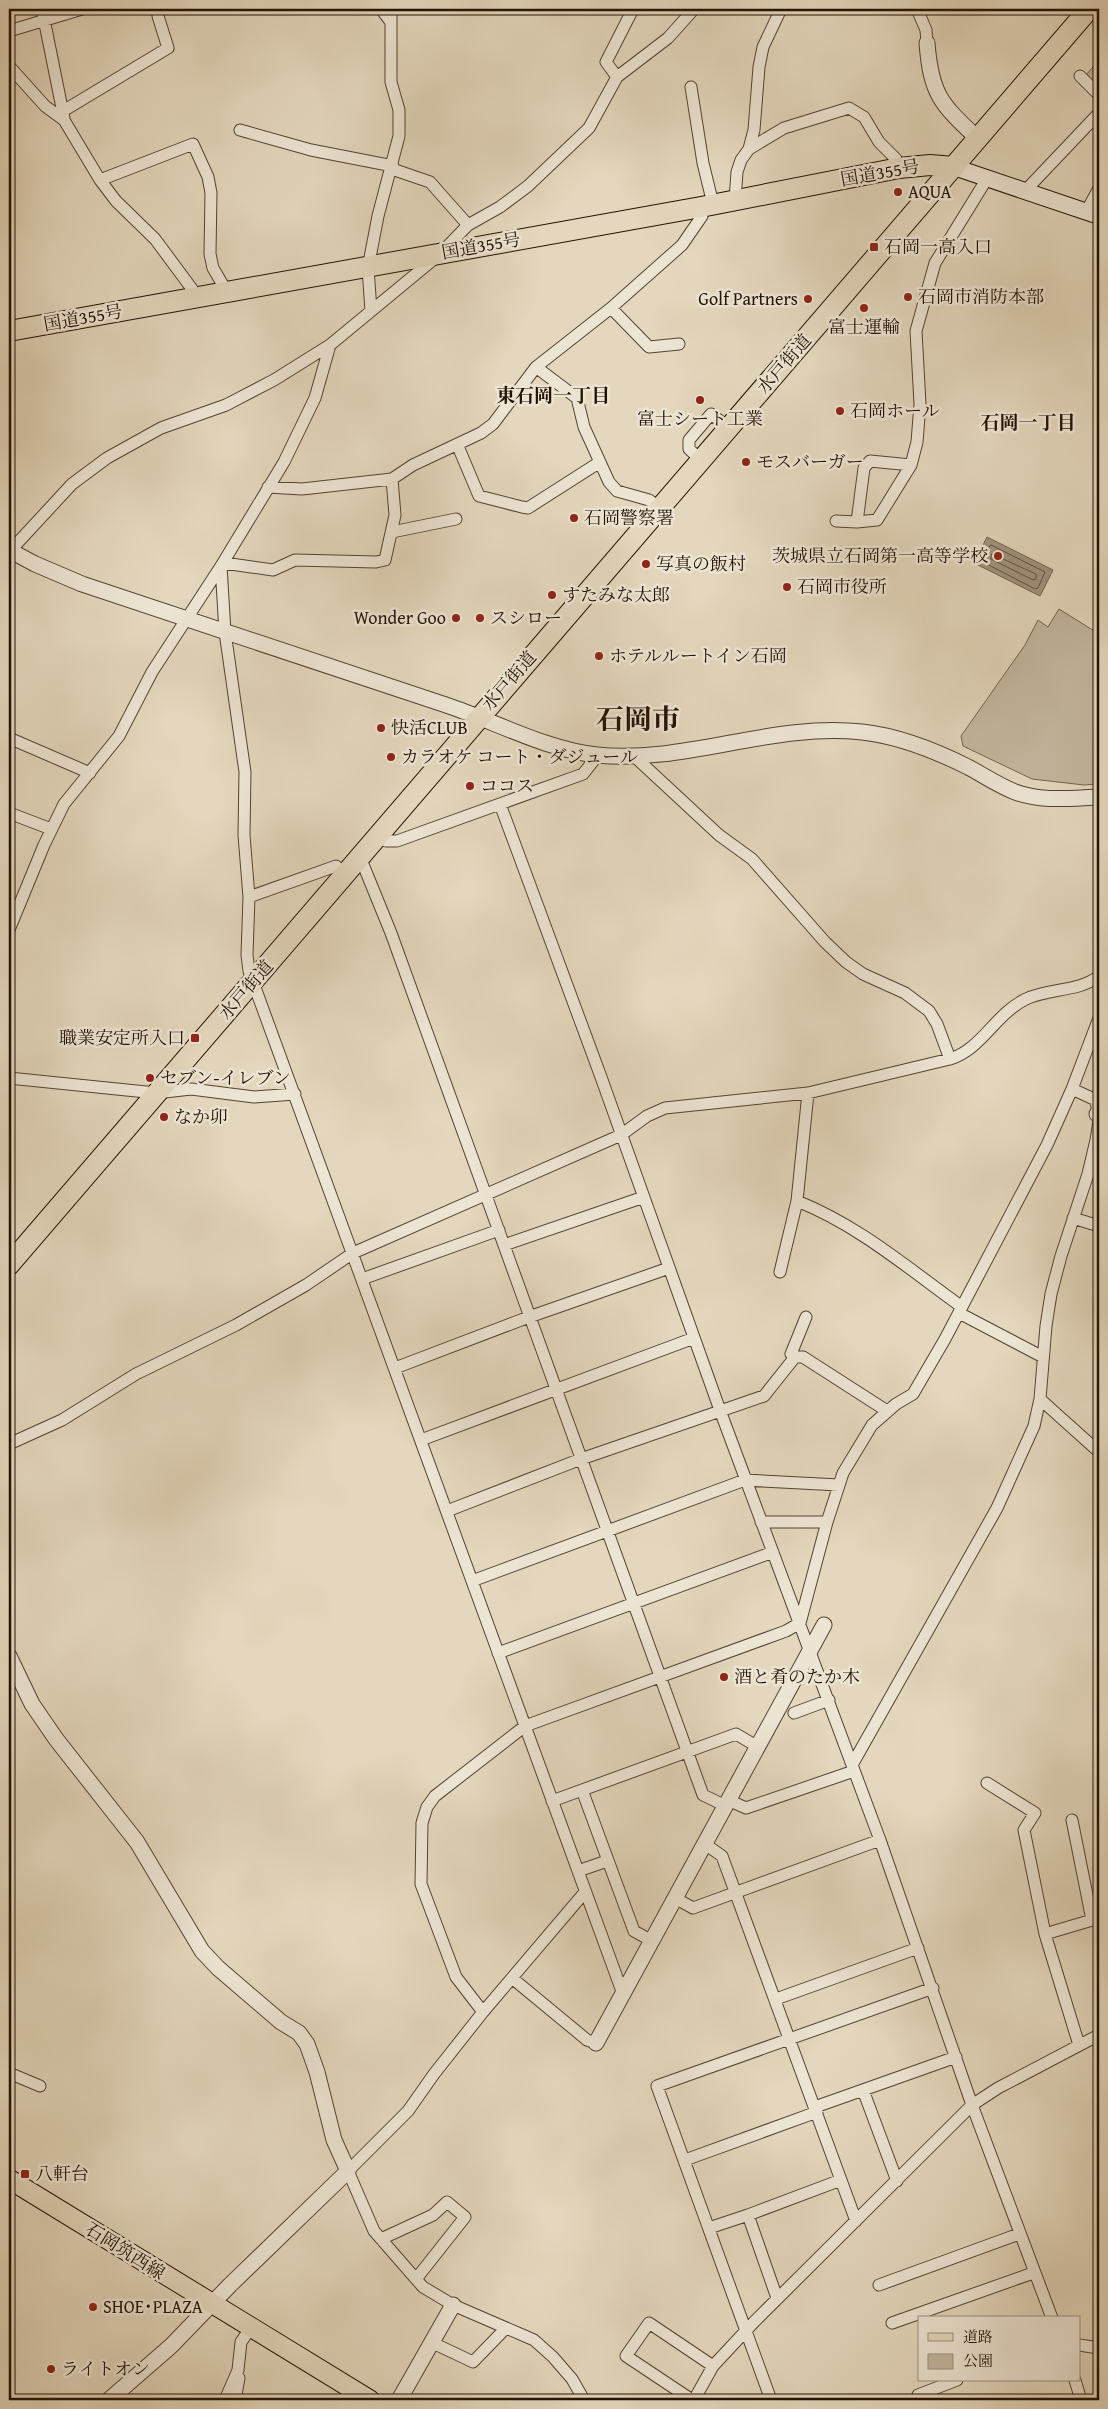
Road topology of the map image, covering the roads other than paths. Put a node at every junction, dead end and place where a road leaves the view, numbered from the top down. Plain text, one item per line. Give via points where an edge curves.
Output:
1 (82, 9) edge
2 (381, 9) edge
3 (391, 9) edge
4 (633, 9) edge
5 (694, 9) edge
6 (781, 9) edge
7 (917, 9) edge
8 (1089, 9) edge
9 (44, 14) edge
10 (158, 16) dead end
11 (390, 21) junction
12 (9, 31) edge
13 (927, 43) joint
14 (9, 66) edge
15 (1080, 76) dead end
16 (617, 77) junction
17 (691, 87) dead end
18 (1099, 95) edge
19 (1099, 113) edge
20 (63, 116) junction
21 (240, 130) dead end
22 (978, 139) junction
23 (749, 149) junction
24 (954, 167) junction
25 (392, 168) junction
26 (899, 168) junction
27 (988, 177) junction
28 (100, 180) junction
29 (1099, 188) edge
30 (1026, 190) junction
31 (735, 200) junction
32 (707, 206) junction
33 (1093, 214) edge
34 (468, 225) junction
35 (440, 254) junction
36 (368, 268) junction
37 (227, 292) junction
38 (198, 297) junction
39 (611, 308) junction
40 (371, 311) junction
41 (9, 331) edge
42 (330, 344) junction
43 (680, 344) dead end
44 (536, 366) junction
45 (457, 444) junction
46 (600, 462) junction
47 (911, 466) junction
48 (392, 479) junction
49 (268, 487) junction
50 (660, 508) junction
51 (456, 519) dead end
52 (836, 520) dead end
53 (857, 522) junction
54 (392, 532) junction
55 (11, 554) edge
56 (223, 565) junction
57 (188, 619) junction
58 (225, 632) junction
59 (479, 716) junction
60 (9, 738) edge
61 (598, 755) junction
62 (635, 757) junction
63 (90, 772) junction
64 (1099, 797) edge
65 (500, 804) junction
66 (9, 813) edge
67 (51, 829) junction
68 (378, 837) junction
69 (360, 857) junction
70 (345, 875) junction
71 (249, 897) junction
72 (9, 930) edge
73 (1099, 976) edge
74 (254, 981) junction
75 (1099, 1018) edge
76 (950, 1059) junction
77 (9, 1078) edge
78 (1072, 1089) junction
79 (156, 1093) junction
80 (295, 1094) junction
81 (808, 1094) junction
82 (1098, 1113) edge
83 (621, 1135) junction
84 (486, 1194) junction
85 (644, 1197) junction
86 (797, 1201) junction
87 (1073, 1218) junction
88 (1099, 1226) edge
89 (499, 1230) junction
90 (504, 1245) junction
91 (353, 1253) junction
92 (9, 1265) edge
93 (669, 1268) junction
94 (780, 1272) dead end
95 (362, 1279) junction
96 (961, 1310) junction
97 (529, 1317) junction
98 (806, 1317) dead end
99 (694, 1338) junction
100 (795, 1357) junction
101 (1043, 1357) junction
102 (395, 1368) junction
103 (555, 1389) junction
104 (1040, 1398) junction
105 (887, 1411) junction
106 (720, 1413) junction
107 (421, 1440) junction
108 (9, 1444) edge
109 (1099, 1452) edge
110 (581, 1460) junction
111 (746, 1480) junction
112 (839, 1485) junction
113 (447, 1511) junction
114 (762, 1522) junction
115 (827, 1522) junction
116 (607, 1532) junction
117 (773, 1552) junction
118 (472, 1581) junction
119 (632, 1604) junction
120 (800, 1623) junction
121 (824, 1625) dead end
122 (810, 1651) junction
123 (498, 1653) junction
124 (9, 1656) edge
125 (661, 1678) junction
126 (829, 1700) junction
127 (794, 1713) dead end
128 (525, 1726) junction
129 (758, 1747) junction
130 (687, 1752) junction
131 (853, 1768) junction
132 (987, 1783) dead end
133 (582, 1790) junction
134 (552, 1801) junction
135 (727, 1803) junction
136 (1072, 1820) dead end
137 (880, 1840) junction
138 (705, 1844) junction
139 (607, 1860) junction
140 (578, 1871) junction
141 (586, 1892) junction
142 (736, 1892) junction
143 (675, 1898) junction
144 (1096, 1919) edge
145 (1045, 1934) junction
146 (652, 1941) junction
147 (918, 1948) junction
148 (512, 1978) junction
149 (933, 1988) junction
150 (623, 1994) junction
151 (776, 1999) junction
152 (483, 2012) junction
153 (1099, 2035) edge
154 (790, 2038) junction
155 (596, 2043) joint
156 (1079, 2045) junction
157 (956, 2057) junction
158 (9, 2073) edge
159 (40, 2086) dead end
160 (863, 2090) junction
161 (972, 2105) junction
162 (816, 2109) junction
163 (685, 2160) junction
164 (348, 2171) junction
165 (9, 2179) edge
166 (841, 2180) junction
167 (897, 2182) junction
168 (748, 2215) junction
169 (856, 2221) junction
170 (709, 2228) junction
171 (1019, 2234) junction
172 (381, 2239) junction
173 (1033, 2273) junction
174 (416, 2279) junction
175 (879, 2285) dead end
176 (777, 2298) junction
177 (211, 2304) junction
178 (454, 2305) junction
179 (1051, 2316) edge
180 (892, 2323) dead end
181 (250, 2329) junction
182 (505, 2329) junction
183 (746, 2330) junction
184 (436, 2344) dead end
185 (1080, 2344) edge
186 (1099, 2348) edge
187 (713, 2366) junction
188 (238, 2370) junction
189 (952, 2382) edge
190 (1076, 2382) edge
191 (918, 2395) dead end
192 (109, 2400) edge
193 (225, 2400) edge
194 (235, 2400) edge
195 (370, 2400) edge
196 (399, 2400) edge
197 (584, 2400) edge
198 (693, 2400) edge
199 (771, 2400) edge
200 (1081, 2400) edge

1 - 9 street
2 - 11 street
3 - 11 street
4 - 16 street via 606,62
5 - 16 street via 668,38
6 - 23 street via 763,47
7 - 13 street via 926,30
8 - 22 highway, 水戸街道
9 - 12 street
9 - 20 street
10 - 20 street via 168,48
11 - 25 street via 391,82 398,110 399,136
13 - 22 street via 929,71 937,95 950,113
14 - 20 street via 45,106
15 - 18 street
16 - 34 street via 589,128 528,186 500,208
17 - 32 street
19 - 30 street
20 - 28 street
21 - 25 street
22 - 24 highway, 水戸街道
23 - 26 street via 784,128 848,108 864,117 879,142 896,159
23 - 31 street via 737,172
24 - 26 highway, 国道355号
24 - 27 main road
24 - 50 highway, 水戸街道
25 - 34 street via 430,182
25 - 36 street
26 - 31 highway, 国道355号
27 - 30 main road
27 - 47 street via 935,263 916,331 920,404
28 - 37 street via 193,144 211,193 210,254 213,268
28 - 38 street via 116,201 155,239
29 - 33 street
30 - 33 main road
31 - 32 highway, 国道355号
32 - 35 highway, 国道355号
32 - 39 street via 682,245
34 - 35 street
35 - 36 highway, 国道355号
35 - 40 street
36 - 37 highway, 国道355号
36 - 40 street
37 - 38 highway, 国道355号
38 - 41 highway, 国道355号
39 - 43 street via 649,347
39 - 44 street
40 - 42 street
42 - 49 street via 315,398
42 - 55 street via 234,401 161,428 108,458 72,484
44 - 45 street via 493,424 481,434
44 - 46 street via 577,398 584,428
45 - 46 street via 479,496 528,508
45 - 48 street
46 - 50 street via 617,491 649,500
47 - 53 street via 877,520
47 - 53 street via 870,461 864,468
48 - 49 street via 302,489
48 - 54 street
49 - 56 street
50 - 59 highway, 水戸街道
51 - 54 street
52 - 53 street
54 - 56 street via 385,560 376,562 295,560 273,570
55 - 57 street via 57,574
56 - 57 street
56 - 58 street
57 - 58 street
57 - 63 street via 152,672 120,736
58 - 59 street
58 - 71 street via 245,772 244,834
59 - 61 street via 556,747
59 - 68 highway, 水戸街道
60 - 63 street
61 - 62 street
61 - 65 street via 583,774
62 - 64 street via 794,732 863,732 927,748 1016,792 1056,800
62 - 76 street via 719,835 752,859 846,962 863,974 905,993 929,1011
63 - 67 street via 71,793
65 - 68 street via 396,841
65 - 83 street
66 - 67 street
67 - 72 street
68 - 69 highway, 水戸街道
69 - 70 highway, 水戸街道
69 - 84 street
70 - 71 street via 336,866
70 - 74 highway, 水戸街道
71 - 74 street via 247,955
73 - 76 street via 1081,986 1047,991 1026,999 1001,1016 964,1055
74 - 79 highway, 水戸街道
74 - 80 street
75 - 78 street
76 - 81 street
77 - 79 street
78 - 82 street via 1096,1100
78 - 96 street via 1047,1145
79 - 80 street via 191,1090 254,1097
79 - 92 highway, 水戸街道
80 - 91 street
81 - 83 street via 665,1108 647,1116
81 - 86 street
82 - 87 street via 1090,1165
83 - 84 street
83 - 85 street
84 - 89 street
84 - 91 street
85 - 90 street
85 - 93 street
86 - 94 street
86 - 96 street via 850,1228
87 - 88 street
87 - 101 street via 1051,1294
89 - 90 street
89 - 95 street
90 - 97 street
91 - 95 street
91 - 108 street via 306,1285 236,1325 136,1374 62,1420
93 - 97 street
93 - 99 street
95 - 102 street
96 - 101 street
96 - 105 street via 913,1394
97 - 102 street
97 - 103 street
98 - 100 street via 791,1354
99 - 103 street
99 - 106 street
100 - 105 street via 803,1357
100 - 106 street via 764,1396
101 - 104 street
102 - 107 street
103 - 107 street
103 - 110 street
104 - 109 street
104 - 131 street via 1034,1426 997,1508
105 - 112 street via 872,1425
106 - 110 street
106 - 111 street
107 - 113 street
110 - 113 street
110 - 116 street
111 - 112 street
111 - 114 street
111 - 116 street
112 - 115 street
113 - 118 street
114 - 115 street
114 - 117 street
115 - 120 street
116 - 118 street
116 - 119 street
117 - 119 street
117 - 120 street
118 - 123 street
119 - 123 street
119 - 125 street
120 - 122 street
120 - 125 street
121 - 122 street
122 - 126 street
122 - 129 street
123 - 128 street
124 - 164 street via 32,1704 137,1842 202,1950 218,1968 299,2033 307,2044 318,2072 334,2140
125 - 128 street
125 - 130 street
126 - 127 street
126 - 131 street
128 - 134 street
128 - 152 street via 435,1796 422,1823 421,1884 456,1977
129 - 130 street via 736,1734
129 - 135 street
130 - 133 street
130 - 135 street via 703,1795
131 - 135 street via 746,1808
131 - 137 street
132 - 145 street via 1035,1813 1024,1830
133 - 134 street
133 - 139 street
134 - 140 street
135 - 138 street
136 - 144 street
137 - 142 street
137 - 147 street
138 - 142 street via 722,1856
138 - 143 street
139 - 140 street
139 - 146 street via 634,1931
140 - 141 street
141 - 148 street
141 - 150 street
142 - 143 street via 693,1908
142 - 151 street
143 - 146 street
144 - 145 street
145 - 156 street
146 - 150 street
147 - 149 street
147 - 151 street
148 - 152 street
148 - 155 street via 588,2040
149 - 154 street
149 - 157 street
150 - 155 street
151 - 154 street
152 - 164 street via 408,2111
153 - 156 street
154 - 162 street
154 - 163 street via 657,2086
156 - 161 street
157 - 160 street
157 - 161 street
158 - 159 street
160 - 162 street
160 - 167 street
161 - 167 street
161 - 171 street
162 - 163 street
162 - 166 street
163 - 170 street
164 - 172 street via 368,2219
164 - 177 street
165 - 177 main road, 石岡筑西線
166 - 168 street
166 - 169 street
167 - 169 street
168 - 170 street
168 - 176 street
169 - 176 street
170 - 183 street
171 - 173 street
171 - 175 street
172 - 174 street
172 - 174 street via 433,2215 447,2202 466,2217
173 - 179 street
173 - 180 street
174 - 178 street via 423,2287
176 - 183 street
177 - 181 main road, 石岡筑西線
177 - 192 street via 171,2346
178 - 182 street
178 - 196 street
181 - 188 street via 241,2342
181 - 195 main road, 石岡筑西線
182 - 184 street via 473,2362
182 - 197 street via 534,2340 553,2357 572,2379
183 - 187 street
183 - 199 street
185 - 186 street
187 - 198 street
187 - 198 street via 649,2323 626,2356
188 - 193 street
188 - 194 street via 240,2384
189 - 191 street
190 - 200 street

